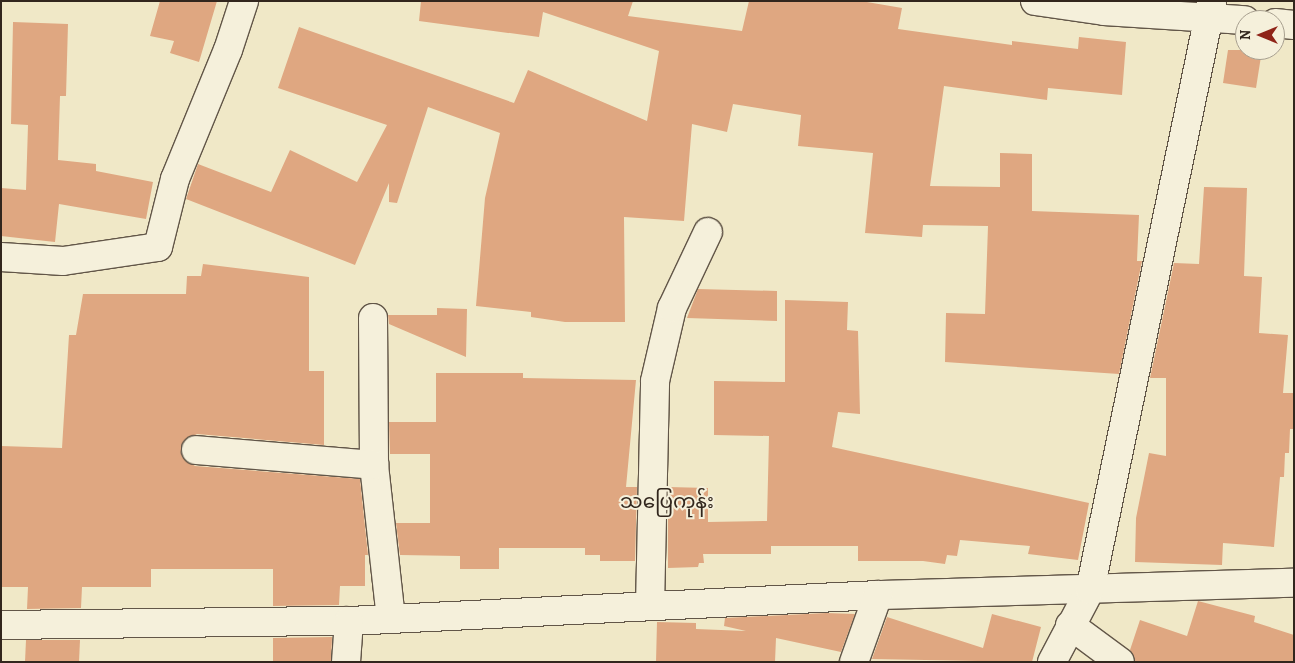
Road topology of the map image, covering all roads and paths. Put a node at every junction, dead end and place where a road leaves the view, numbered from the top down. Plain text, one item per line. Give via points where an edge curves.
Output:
1 (244, 1) edge
2 (1035, 1) edge
3 (1211, 9) edge
4 (1235, 17) edge
5 (708, 232) dead end
6 (1, 257) edge
7 (373, 318) dead end
8 (196, 450) dead end
9 (374, 465) junction
10 (1294, 584) edge
11 (1090, 590) junction
12 (878, 595) junction
13 (650, 606) junction
14 (391, 619) junction
15 (349, 621) junction
16 (1, 625) edge
17 (1070, 625) junction
18 (346, 662) edge
19 (854, 662) edge
20 (1052, 662) edge
21 (1120, 662) edge

1 - 6 street via 228,50 174,178 158,247 63,261
2 - 3 street via 1104,10
3 - 4 street
3 - 11 street
5 - 13 street via 672,308 655,381
7 - 9 street
8 - 9 street
9 - 14 street
10 - 11 street
11 - 12 street
11 - 17 street
12 - 13 street
12 - 19 street
13 - 14 street
14 - 15 street
15 - 16 street
15 - 18 street
17 - 20 street
17 - 21 street

